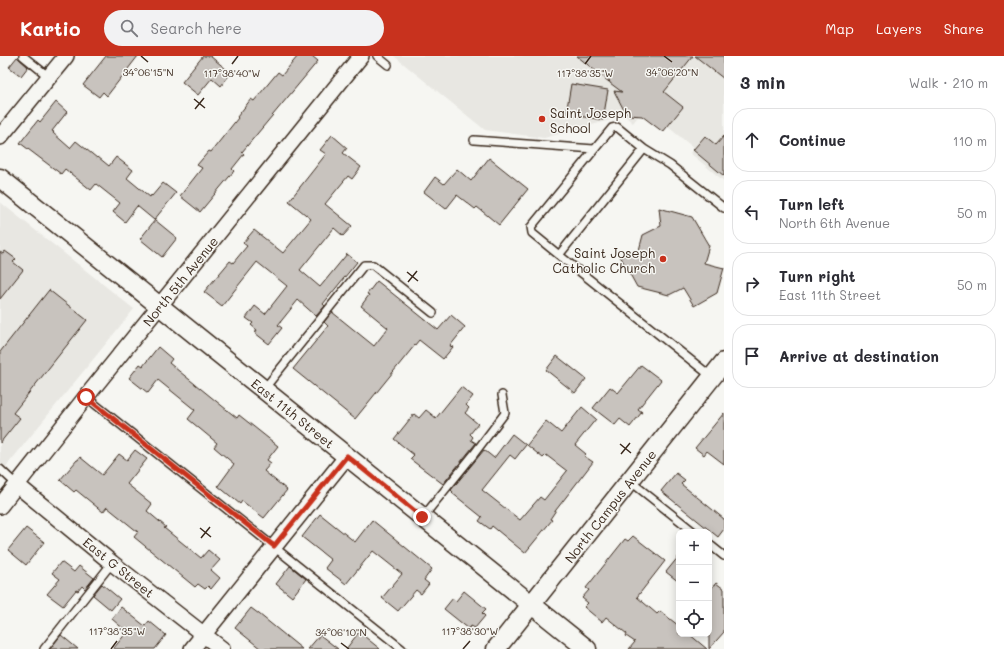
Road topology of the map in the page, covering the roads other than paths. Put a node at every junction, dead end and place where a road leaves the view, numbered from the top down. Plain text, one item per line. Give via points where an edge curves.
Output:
1 (23, 56) edge
2 (66, 56) edge
3 (361, 56) edge
4 (377, 56) edge
5 (388, 65) dead end
6 (49, 77) junction
7 (0, 138) edge
8 (474, 140) dead end
9 (594, 149) junction
10 (644, 149) junction
11 (0, 178) edge
12 (724, 208) edge
13 (559, 255) junction
14 (160, 306) junction
15 (433, 313) dead end
16 (724, 362) edge
17 (712, 377) junction
18 (263, 389) junction
19 (502, 395) dead end
20 (86, 397) junction
21 (347, 456) junction
22 (0, 469) edge
23 (630, 481) junction
24 (17, 485) junction
25 (0, 506) edge
26 (422, 517) junction
27 (690, 529) edge
28 (274, 546) junction
29 (712, 546) edge
30 (724, 556) edge
31 (112, 563) junction
32 (532, 605) junction
33 (203, 634) junction
34 (44, 649) edge
35 (192, 649) edge
36 (222, 649) edge
37 (402, 649) edge
38 (496, 649) edge
39 (587, 649) edge

1 - 6 lane
2 - 6 street
3 - 14 street, North 5th Avenue
4 - 5 lane
6 - 7 street
8 - 9 lane
9 - 10 lane via 612,128 617,127
9 - 13 lane via 531,227 532,234
10 - 12 lane via 670,164
10 - 13 lane
11 - 14 street, East 11th Street
13 - 17 lane
14 - 18 street, East 11th Street
14 - 20 street, North 5th Avenue
15 - 18 lane via 373,265 364,265
16 - 17 street, North Campus Avenue
17 - 23 street, North Campus Avenue
18 - 21 street, East 11th Street
19 - 26 lane via 505,413
20 - 24 street, North 5th Avenue
20 - 28 lane
21 - 26 street, East 11th Street
21 - 28 street
22 - 24 lane
23 - 27 lane
23 - 32 street, North Campus Avenue
24 - 25 street, North 5th Avenue
24 - 31 street, East G Street
26 - 32 street, East 11th Street
28 - 33 street
28 - 37 lane
29 - 30 lane
31 - 33 street, East G Street
31 - 34 lane
32 - 38 street, North Campus Avenue
32 - 39 street, East 11th Street
33 - 35 street
33 - 36 street, East G Street

